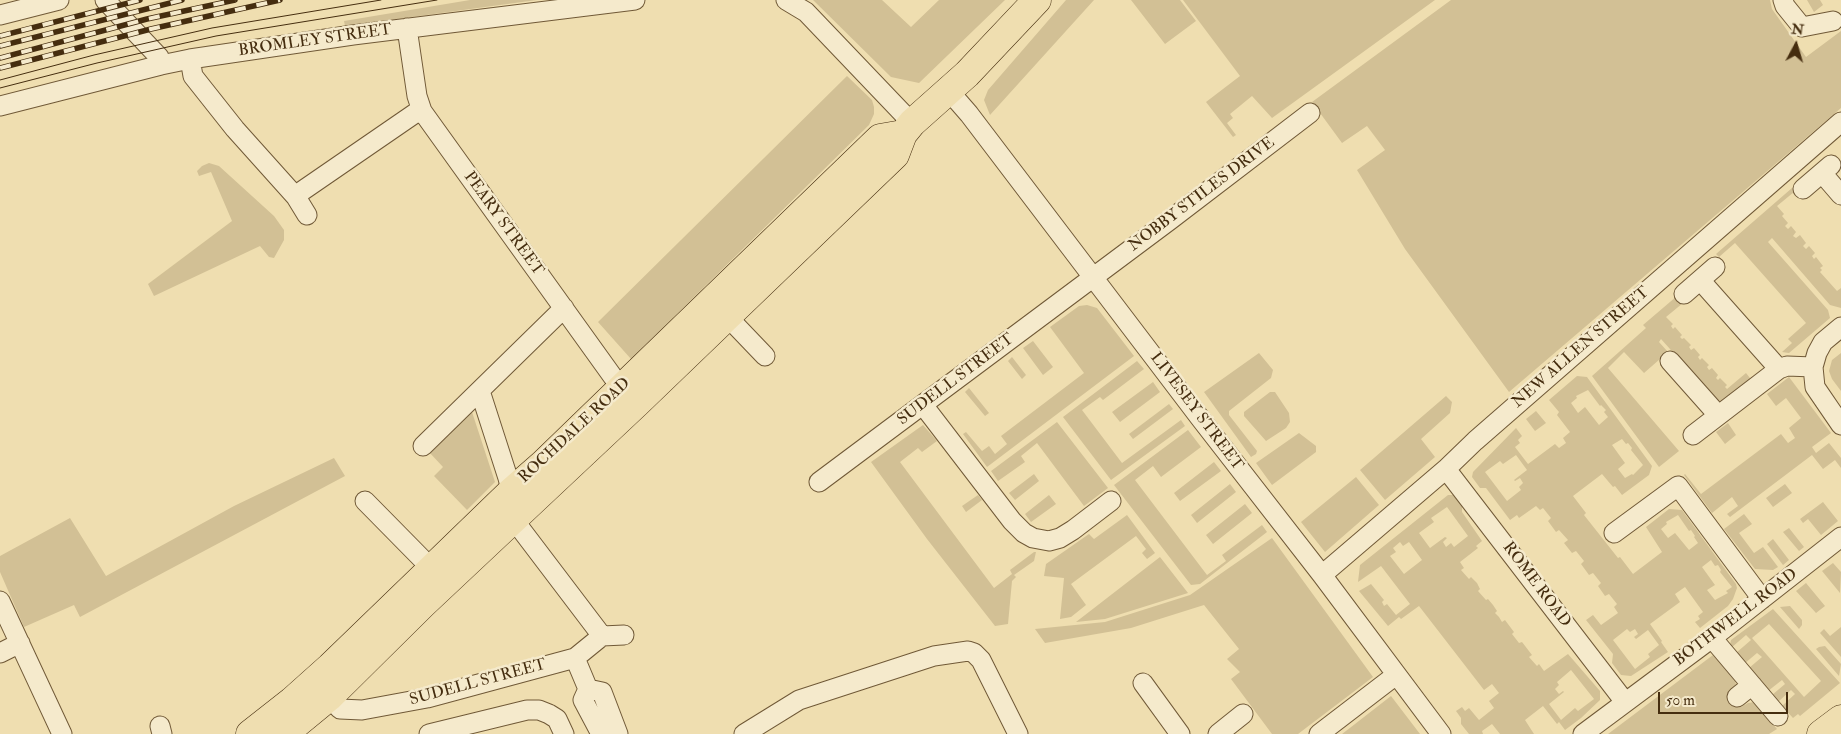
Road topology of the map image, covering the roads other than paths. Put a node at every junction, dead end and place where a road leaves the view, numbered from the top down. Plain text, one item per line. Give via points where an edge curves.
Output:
1 (59, 0) edge
2 (105, 0) edge
3 (635, 0) edge
4 (786, 0) edge
5 (1037, 0) edge
6 (1783, 0) edge
7 (0, 14) edge
8 (1833, 21) dead end
9 (407, 28) junction
10 (190, 60) junction
11 (161, 65) junction
12 (949, 91) junction
13 (0, 106) edge
14 (422, 111) junction
15 (1310, 112) dead end
16 (1841, 122) edge
17 (907, 128) junction
18 (1803, 189) dead end
19 (1841, 195) edge
20 (296, 197) junction
21 (307, 215) dead end
22 (1715, 266) dead end
23 (1093, 277) junction
24 (1700, 280) junction
25 (1684, 294) dead end
26 (564, 308) junction
27 (719, 309) junction
28 (1841, 327) edge
29 (765, 356) dead end
30 (1670, 361) dead end
31 (1813, 367) junction
32 (1779, 369) junction
33 (480, 391) junction
34 (630, 395) junction
35 (923, 404) junction
36 (1718, 415) junction
37 (1841, 425) edge
38 (1693, 435) dead end
39 (423, 446) dead end
40 (1446, 469) junction
41 (819, 482) dead end
42 (365, 501) dead end
43 (1111, 501) dead end
44 (513, 503) junction
45 (1614, 533) dead end
46 (1841, 537) edge
47 (432, 569) junction
48 (1322, 575) junction
49 (1762, 599) junction
50 (0, 601) edge
51 (624, 635) dead end
52 (602, 636) junction
53 (1712, 638) junction
54 (20, 643) junction
55 (0, 653) edge
56 (575, 658) junction
57 (1396, 675) junction
58 (1143, 683) dead end
59 (1752, 685) junction
60 (588, 689) junction
61 (322, 690) junction
62 (1738, 697) dead end
63 (1625, 702) junction
64 (1243, 714) dead end
65 (1778, 716) dead end
66 (1841, 719) edge
67 (62, 734) edge
68 (250, 734) edge
69 (284, 734) edge
70 (429, 734) edge
71 (564, 734) edge
72 (601, 734) edge
73 (618, 734) edge
74 (744, 734) edge
75 (1018, 734) edge
76 (1180, 734) edge
77 (1218, 734) edge
78 (1319, 734) edge
79 (1441, 734) edge
80 (1583, 734) edge
81 (1821, 734) edge

1 - 7 street
2 - 11 street via 159,57
3 - 9 street, BROMLEY STREET
4 - 17 street via 806,12
5 - 12 highway, ROCHDALE ROAD
6 - 8 street via 1802,27
9 - 10 street, BROMLEY STREET
9 - 14 street, PEARY STREET
10 - 11 street, BROMLEY STREET
10 - 20 street via 193,76
11 - 13 street, BROMLEY STREET
12 - 17 highway, ROCHDALE ROAD
12 - 23 street, LIVESEY STREET
14 - 20 street
14 - 26 street, PEARY STREET
15 - 23 street, NOBBY STILES DRIVE
16 - 40 street, NEW ALLEN STREET
17 - 27 highway, ROCHDALE ROAD via 896,155
18 - 19 street via 1827,169
20 - 21 street
22 - 24 street
23 - 35 street, SUDELL STREET
23 - 48 street, LIVESEY STREET
24 - 25 street
24 - 32 street
26 - 33 street
26 - 34 street, PEARY STREET via 613,377
27 - 29 street
27 - 34 highway, ROCHDALE ROAD
28 - 31 street via 1824,342
30 - 36 street
31 - 32 street via 1787,366
31 - 37 street via 1815,387
32 - 36 street
33 - 39 street
33 - 44 street
34 - 44 highway, ROCHDALE ROAD
35 - 41 street, SUDELL STREET
35 - 43 street via 1012,521 1033,538 1060,538
36 - 38 street
40 - 48 street, NEW ALLEN STREET
40 - 63 street, ROME ROAD
42 - 47 street
44 - 47 highway, ROCHDALE ROAD
44 - 52 street via 520,528
44 - 61 highway, ROCHDALE ROAD via 423,604
45 - 49 street via 1678,486
46 - 49 street, BOTHWELL ROAD
47 - 61 highway, ROCHDALE ROAD
48 - 57 street, LIVESEY STREET
49 - 53 street, BOTHWELL ROAD
50 - 54 street
51 - 52 street
52 - 56 street, SUDELL STREET
53 - 59 street
53 - 63 street, BOTHWELL ROAD
54 - 55 street
54 - 67 street
56 - 60 street
56 - 61 street, SUDELL STREET via 427,698 362,710 340,709
57 - 78 street
57 - 79 street, LIVESEY STREET
58 - 76 street
59 - 62 street
59 - 65 street
60 - 72 street via 583,700
60 - 73 street via 602,692
61 - 68 highway, ROCHDALE ROAD
61 - 69 highway, ROCHDALE ROAD
63 - 80 street, BOTHWELL ROAD
64 - 77 street
66 - 81 highway
70 - 71 street via 527,710 539,710 557,719
74 - 75 street via 798,700 934,656 968,651 974,652 981,660

